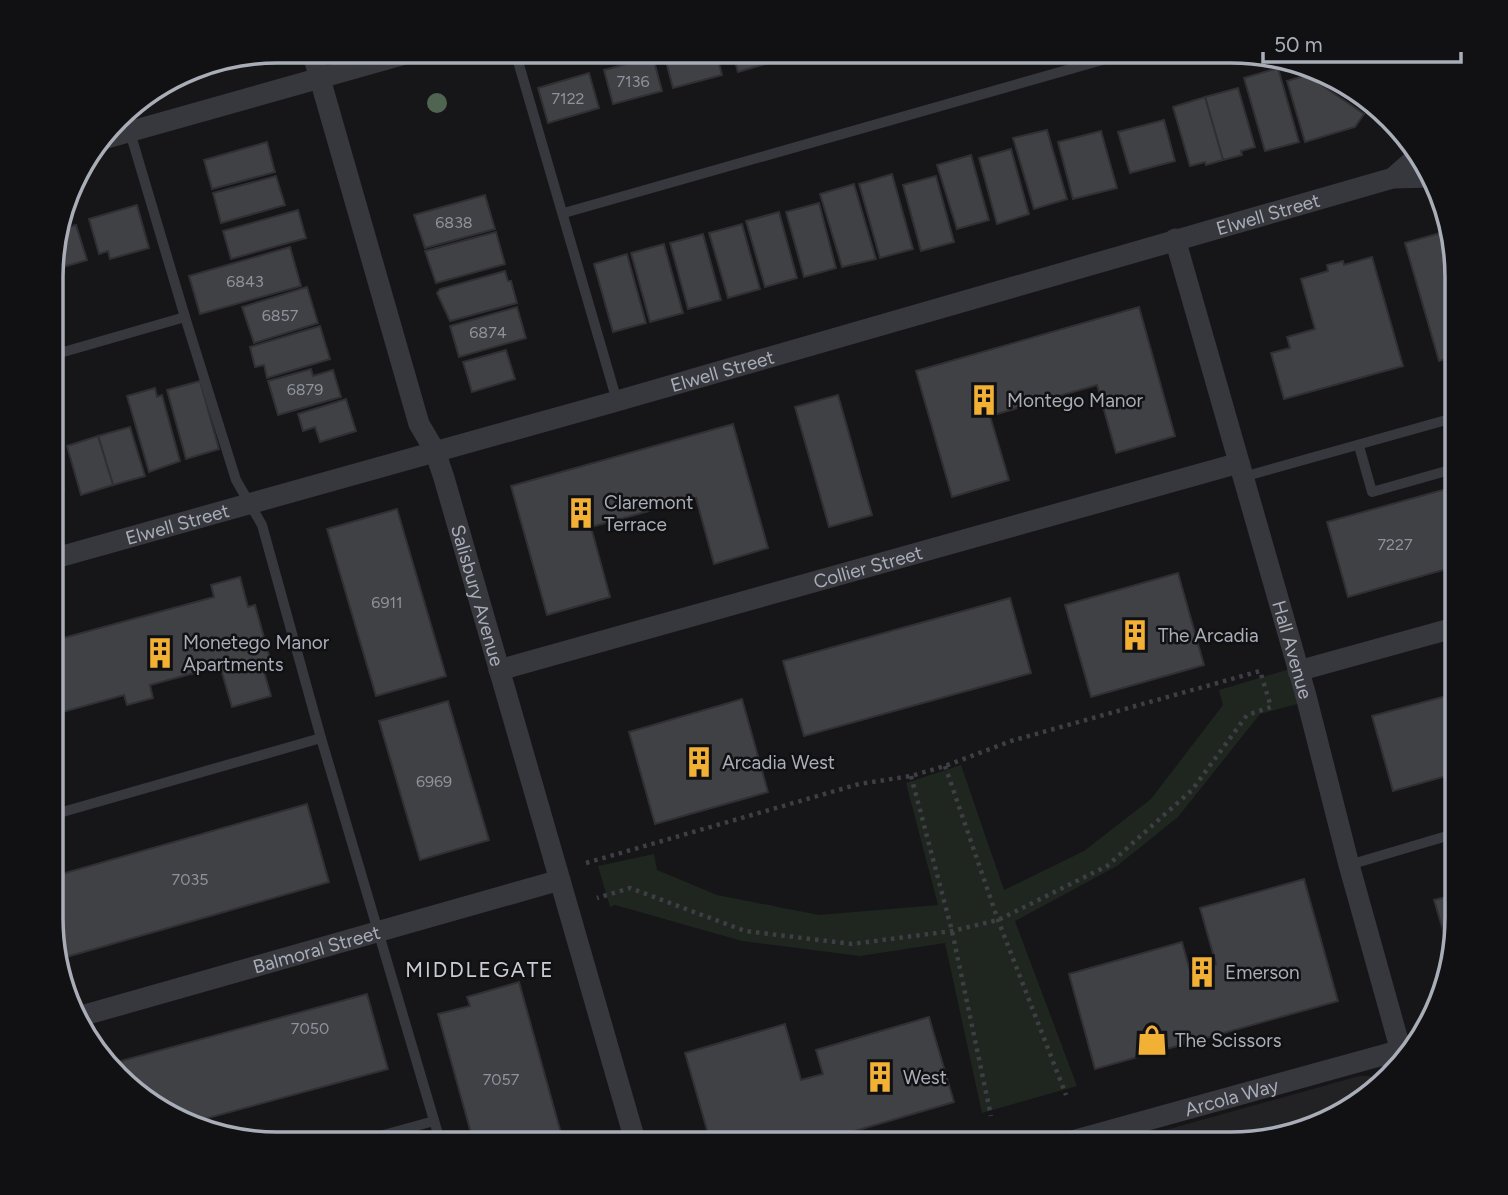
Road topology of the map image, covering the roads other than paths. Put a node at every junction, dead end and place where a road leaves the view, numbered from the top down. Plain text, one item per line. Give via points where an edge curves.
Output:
1 (315, 63) edge
2 (371, 63) edge
3 (518, 63) edge
4 (1092, 63) edge
5 (319, 77) junction
6 (131, 121) edge
7 (128, 124) edge
8 (1411, 162) edge
9 (1420, 177) edge
10 (1393, 178) junction
11 (564, 213) junction
12 (1175, 239) junction
13 (185, 317) junction
14 (63, 352) edge
15 (617, 401) junction
16 (1445, 421) edge
17 (1359, 446) junction
18 (435, 451) junction
19 (1241, 470) junction
20 (1445, 471) edge
21 (250, 504) junction
22 (63, 556) edge
23 (1445, 630) edge
24 (499, 670) junction
25 (1298, 671) junction
26 (321, 738) junction
27 (63, 812) edge
28 (1445, 837) edge
29 (1349, 865) junction
30 (560, 880) junction
31 (380, 932) junction
32 (86, 1015) edge
33 (1403, 1044) edge
34 (1394, 1056) edge
35 (434, 1121) junction
36 (394, 1132) edge
37 (437, 1132) edge
38 (633, 1132) edge
39 (1106, 1132) edge

1 - 5 street, Salisbury Avenue
2 - 5 street
3 - 11 lane
4 - 11 lane
5 - 6 street
5 - 18 street, Salisbury Avenue via 419,424
7 - 13 lane
8 - 10 street, Elwell Street
9 - 10 street, Elwell Street
10 - 12 street, Elwell Street
11 - 15 lane
12 - 15 street, Elwell Street
12 - 19 street, Hall Avenue
13 - 14 lane
13 - 21 lane via 236,480
15 - 18 street, Elwell Street
16 - 17 lane
17 - 19 lane
17 - 20 lane via 1372,492
18 - 21 street, Elwell Street
18 - 24 street, Salisbury Avenue
19 - 24 street, Collier Street
19 - 25 street, Hall Avenue
21 - 22 street, Elwell Street
21 - 26 lane via 262,525
23 - 25 street
24 - 30 street, Salisbury Avenue
25 - 29 street, Hall Avenue
26 - 27 lane
26 - 31 lane
28 - 29 lane
29 - 33 street, Hall Avenue
30 - 31 street, Balmoral Street
30 - 38 street, Salisbury Avenue
31 - 32 street, Balmoral Street
31 - 35 lane
34 - 39 street, Arcola Way
35 - 36 lane
35 - 37 lane

